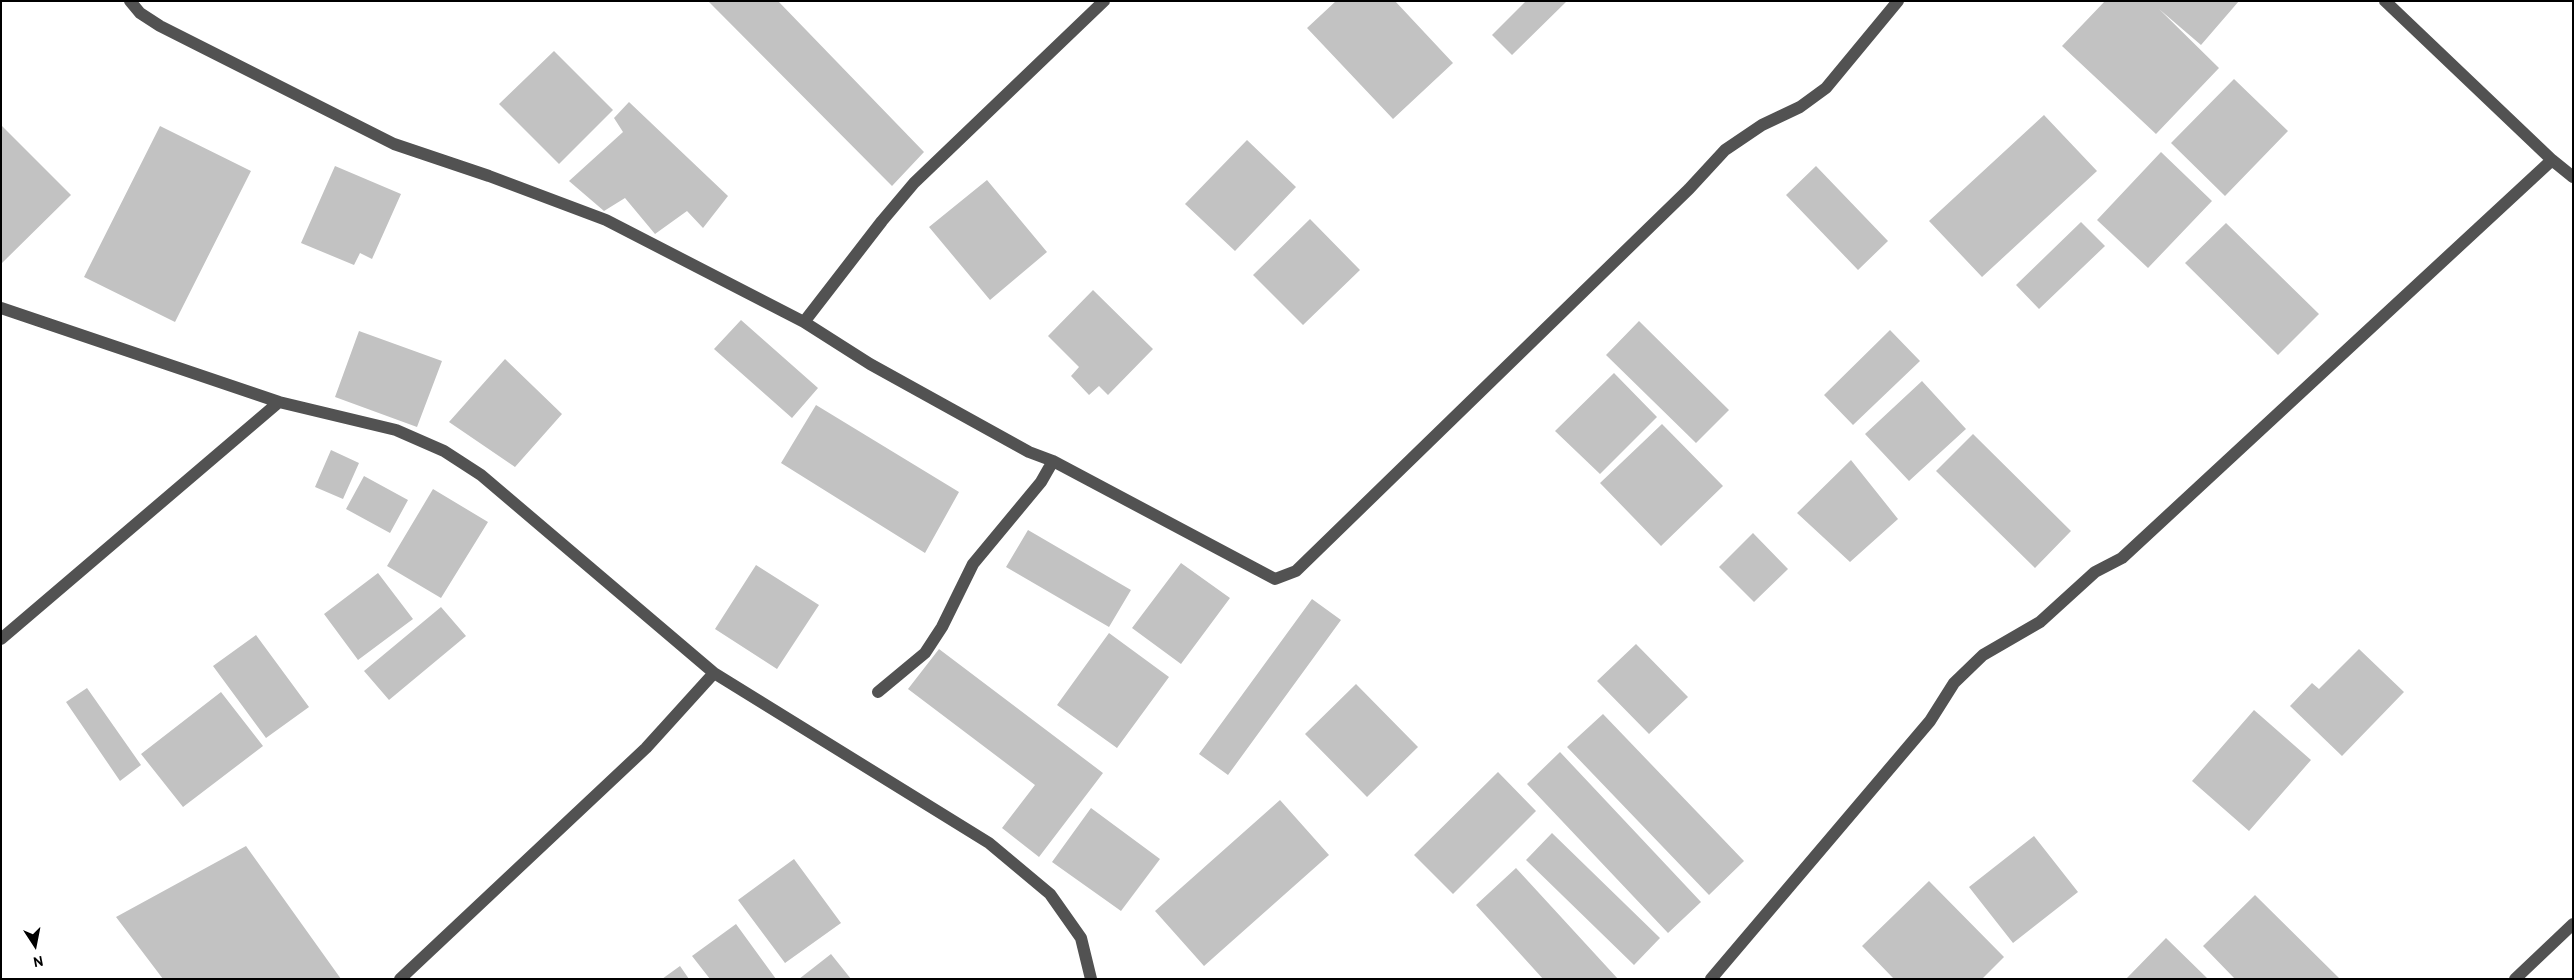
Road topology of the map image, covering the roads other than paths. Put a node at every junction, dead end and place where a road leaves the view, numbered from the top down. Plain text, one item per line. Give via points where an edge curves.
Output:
1 (130, 1) edge
2 (1104, 1) edge
3 (1898, 1) edge
4 (2385, 1) edge
5 (2552, 160) junction
6 (2573, 177) edge
7 (1, 308) edge
8 (804, 322) junction
9 (279, 402) junction
10 (1053, 461) junction
11 (1, 639) edge
12 (714, 673) junction
13 (878, 692) dead end
14 (2573, 924) edge
15 (400, 979) edge
16 (1092, 979) edge
17 (1711, 979) edge
18 (2515, 979) edge

1 - 8 street via 140,13 160,26 394,144 606,220
2 - 8 street via 914,183
3 - 10 street via 1826,88 1800,108 1762,125 1726,150 1296,572 1275,579
4 - 5 street
5 - 6 street
5 - 17 street via 2122,558 2094,572 2040,622 1983,655 1954,683 1930,721
7 - 9 street
8 - 10 street via 870,364 1029,452
9 - 11 street
9 - 12 street via 396,430 444,451 481,475
10 - 13 street via 1041,482 973,564 942,627 925,653
12 - 15 street via 646,748
12 - 16 street via 989,842 1050,894 1081,938
14 - 18 street

